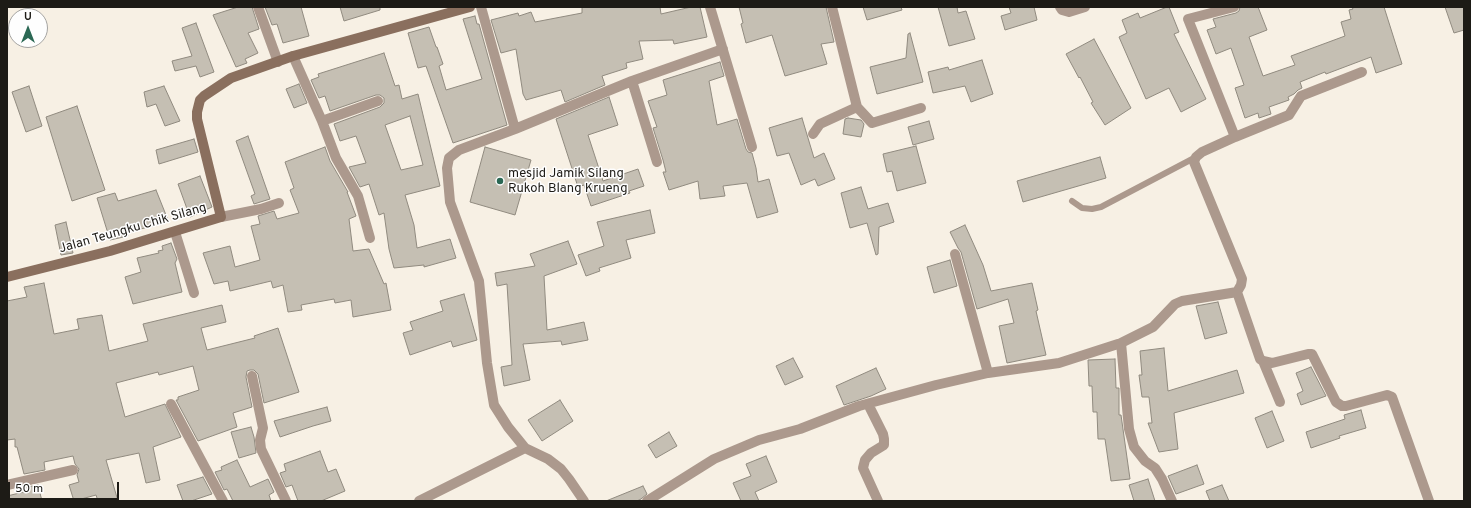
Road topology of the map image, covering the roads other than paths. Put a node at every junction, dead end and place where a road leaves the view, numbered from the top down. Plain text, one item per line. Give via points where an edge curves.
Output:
1 (258, 7) edge
2 (470, 7) edge
3 (481, 7) edge
4 (710, 7) edge
5 (832, 7) edge
6 (1060, 7) edge
7 (1086, 7) edge
8 (1234, 7) edge
9 (723, 49) junction
10 (293, 56) junction
11 (278, 62) junction
12 (1362, 72) dead end
13 (632, 81) junction
14 (378, 101) dead end
15 (857, 107) junction
16 (921, 108) dead end
17 (322, 121) junction
18 (515, 129) junction
19 (813, 134) dead end
20 (1235, 137) junction
21 (752, 147) dead end
22 (1196, 157) junction
23 (657, 162) dead end
24 (1072, 201) dead end
25 (279, 203) dead end
26 (221, 217) junction
27 (175, 232) junction
28 (370, 238) dead end
29 (955, 254) dead end
30 (7, 277) edge
31 (1237, 292) junction
32 (194, 293) dead end
33 (1121, 343) junction
34 (1263, 361) junction
35 (988, 373) junction
36 (252, 376) dead end
37 (1280, 402) dead end
38 (171, 404) dead end
39 (868, 404) junction
40 (525, 448) junction
41 (73, 470) dead end
42 (7, 485) edge
43 (223, 501) edge
44 (286, 501) edge
45 (419, 501) edge
46 (584, 501) edge
47 (647, 501) edge
48 (878, 501) edge
49 (1172, 501) edge
50 (1429, 501) edge

1 - 11 street
2 - 10 street, Jalan Teungku Chik Silang
3 - 18 street
4 - 9 street
5 - 15 street
6 - 7 street via 1069,12
8 - 20 street via 1188,19
9 - 13 street
9 - 21 street
10 - 11 street, Jalan Teungku Chik Silang
10 - 17 street
11 - 26 street, Jalan Teungku Chik Silang via 231,78 210,90 200,100 198,119
12 - 20 street via 1301,96 1289,115
13 - 18 street
13 - 23 street
14 - 17 street
15 - 16 street via 872,123
15 - 19 street via 820,124
17 - 28 street via 336,158 358,196
18 - 40 street via 459,150 450,158 447,168 450,202 479,281 494,405
20 - 22 street
22 - 24 lane via 1102,207 1082,208
22 - 31 street via 1195,167 1242,279
25 - 26 street
26 - 27 street, Jalan Teungku Chik Silang
27 - 30 street, Jalan Teungku Chik Silang
27 - 32 street
29 - 35 street
31 - 33 street via 1175,304 1153,327
31 - 34 street via 1260,359
33 - 35 street via 1059,363
33 - 49 street via 1129,429 1134,447 1145,461 1155,468
34 - 37 street
34 - 50 street via 1272,363 1312,354 1336,402 1342,406 1387,395 1392,397
35 - 39 street
36 - 44 street via 263,428 261,448
38 - 43 street
39 - 47 street via 800,429 759,440 714,459
39 - 48 street via 884,439 884,445 871,453 863,468
40 - 45 street
40 - 46 street via 548,459 561,469
41 - 42 street

